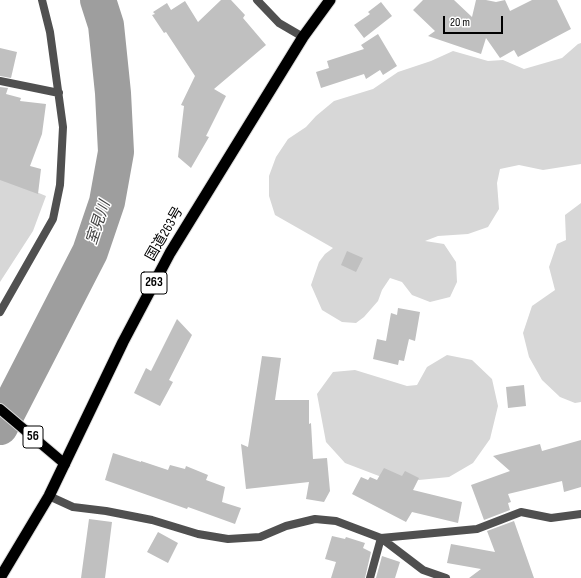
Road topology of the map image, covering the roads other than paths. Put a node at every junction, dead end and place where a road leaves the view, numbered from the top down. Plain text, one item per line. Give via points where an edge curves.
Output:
1 (42, 0) edge
2 (257, 0) edge
3 (330, 0) edge
4 (303, 38) junction
5 (0, 81) edge
6 (59, 93) junction
7 (0, 312) edge
8 (0, 409) edge
9 (65, 464) junction
10 (49, 496) junction
11 (581, 514) edge
12 (381, 538) junction
13 (0, 578) edge
14 (370, 578) edge
15 (446, 578) edge

1 - 6 street via 50,32
2 - 4 street via 279,23
3 - 4 highway, 国道263号 / 263
4 - 9 highway, 国道263号 / 263 via 170,253 123,342
5 - 6 street
6 - 7 street via 63,127 60,184 53,219
8 - 9 main road, 56
9 - 10 highway, 国道263号 / 263
10 - 12 street via 73,508 152,520 198,534 228,539 260,537 286,526 315,519 336,520
10 - 13 highway, 国道263号 / 263
11 - 12 street via 551,518 521,512 477,529
12 - 14 street
12 - 15 street via 423,570

